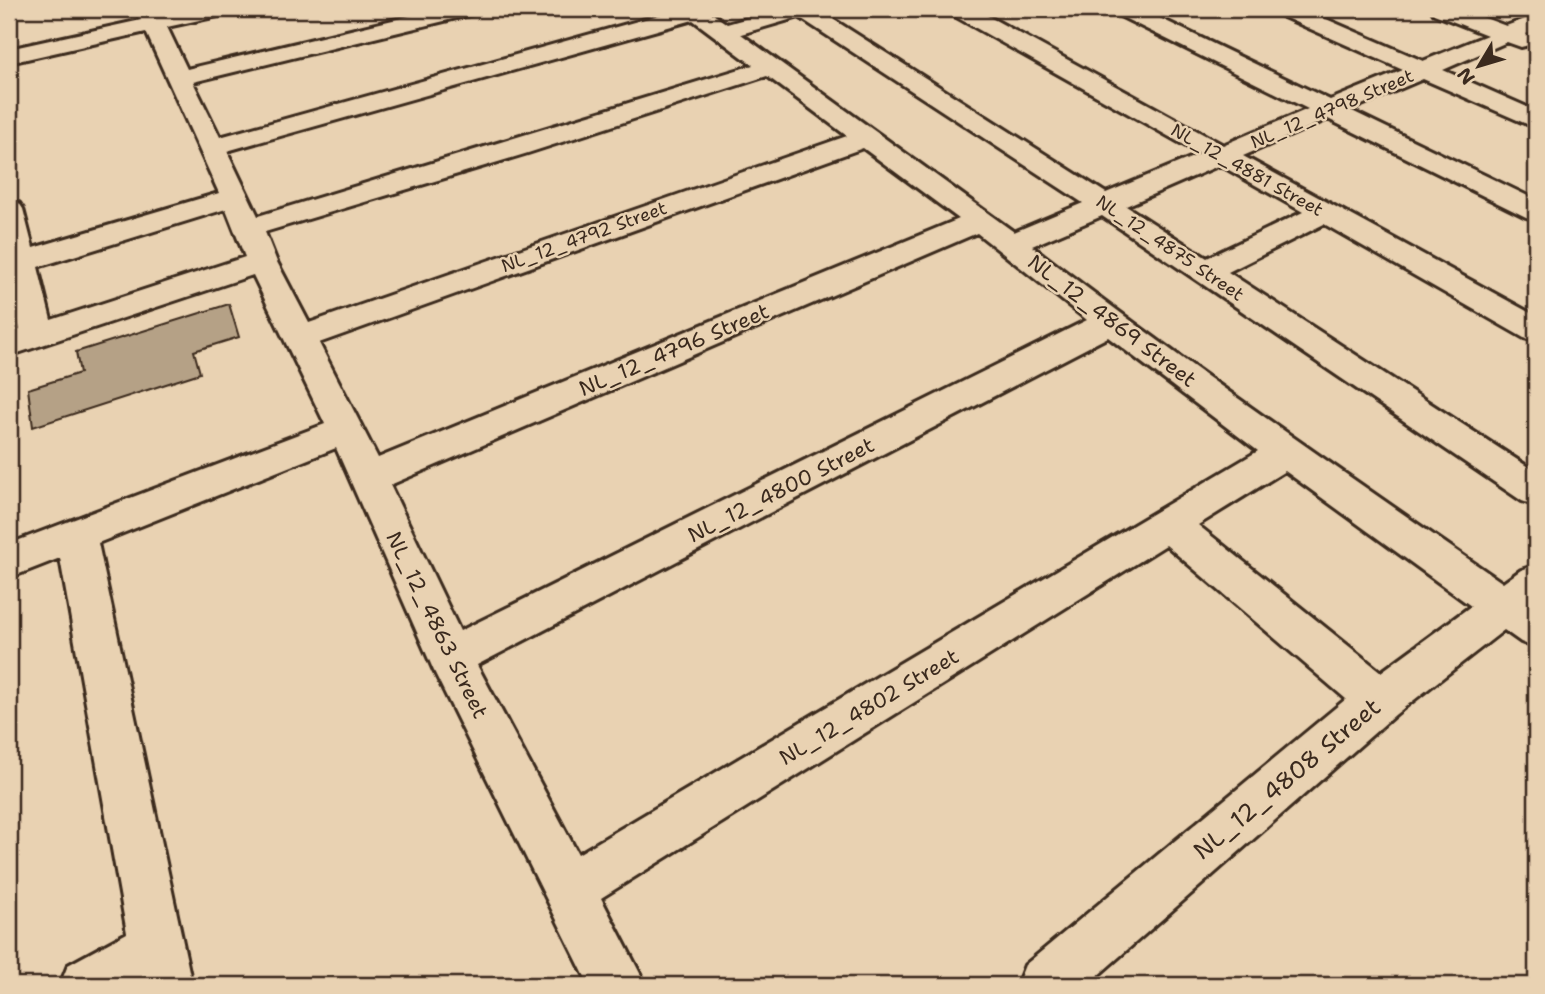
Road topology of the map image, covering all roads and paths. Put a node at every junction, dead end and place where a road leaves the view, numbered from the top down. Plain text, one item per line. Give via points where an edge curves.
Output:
1 (219, 9) edge
2 (465, 9) edge
3 (802, 9) edge
4 (959, 9) edge
5 (1124, 9) edge
6 (1285, 9) edge
7 (1442, 9) edge
8 (694, 10) edge
9 (150, 16) edge
10 (1536, 22) edge
11 (725, 32) junction
12 (1507, 35) junction
13 (1536, 46) edge
14 (9, 56) edge
15 (771, 67) junction
16 (1423, 71) junction
17 (180, 78) junction
18 (1331, 110) junction
19 (1536, 120) edge
20 (868, 137) junction
21 (212, 147) junction
22 (1221, 155) junction
23 (235, 197) junction
24 (1105, 205) junction
25 (9, 209) edge
26 (1536, 211) edge
27 (1325, 213) junction
28 (980, 221) junction
29 (249, 228) junction
30 (1011, 244) junction
31 (20, 262) junction
32 (262, 262) junction
33 (1205, 271) junction
34 (1110, 323) junction
35 (1536, 330) edge
36 (301, 338) junction
37 (23, 340) edge
38 (346, 430) junction
39 (1286, 452) junction
40 (368, 478) junction
41 (1536, 491) edge
42 (1170, 525) junction
43 (76, 534) junction
44 (9, 561) edge
45 (1526, 605) edge
46 (450, 657) junction
47 (1380, 699) junction
48 (569, 888) junction
49 (160, 966) edge
50 (88, 985) edge
51 (618, 985) edge
52 (1045, 985) edge

1 - 9 street
2 - 17 street
3 - 11 street
3 - 24 street, NL_12_4875 Street
4 - 22 street, NL_12_4881 Street
5 - 18 street
6 - 16 street
7 - 12 street
8 - 11 street, NL_12_4869 Street
8 - 21 street
9 - 14 street
9 - 17 street
10 - 12 street, NL_12_4798 Street
11 - 15 street, NL_12_4869 Street
12 - 13 street
12 - 16 street, NL_12_4798 Street
15 - 20 street, NL_12_4869 Street
15 - 29 street
16 - 18 street, NL_12_4798 Street
16 - 19 street
17 - 21 street
18 - 22 street, NL_12_4798 Street
18 - 26 street
20 - 28 street, NL_12_4869 Street
20 - 36 street, NL_12_4792 Street
21 - 23 street
22 - 24 street, NL_12_4798 Street
22 - 27 street, NL_12_4881 Street
23 - 29 street
23 - 31 street
24 - 30 street, NL_12_4798 Street
24 - 33 street, NL_12_4875 Street
25 - 31 street
27 - 33 street
27 - 35 street, NL_12_4881 Street
28 - 30 street, NL_12_4869 Street
28 - 40 street, NL_12_4796 Street
29 - 32 street, NL_12_4863 Street
30 - 34 street, NL_12_4869 Street
31 - 37 street
32 - 36 street, NL_12_4863 Street
32 - 37 street
33 - 41 street, NL_12_4875 Street
34 - 39 street, NL_12_4869 Street
34 - 46 street, NL_12_4800 Street
36 - 38 street, NL_12_4863 Street
38 - 40 street, NL_12_4863 Street
38 - 43 street
39 - 42 street, NL_12_4802 Street
39 - 45 street, NL_12_4869 Street
40 - 46 street, NL_12_4863 Street
42 - 47 street
42 - 48 street, NL_12_4802 Street
43 - 44 street
43 - 49 street
45 - 47 street, NL_12_4808 Street
46 - 48 street, NL_12_4863 Street
47 - 52 street, NL_12_4808 Street
48 - 51 street, NL_12_4863 Street
49 - 50 street

